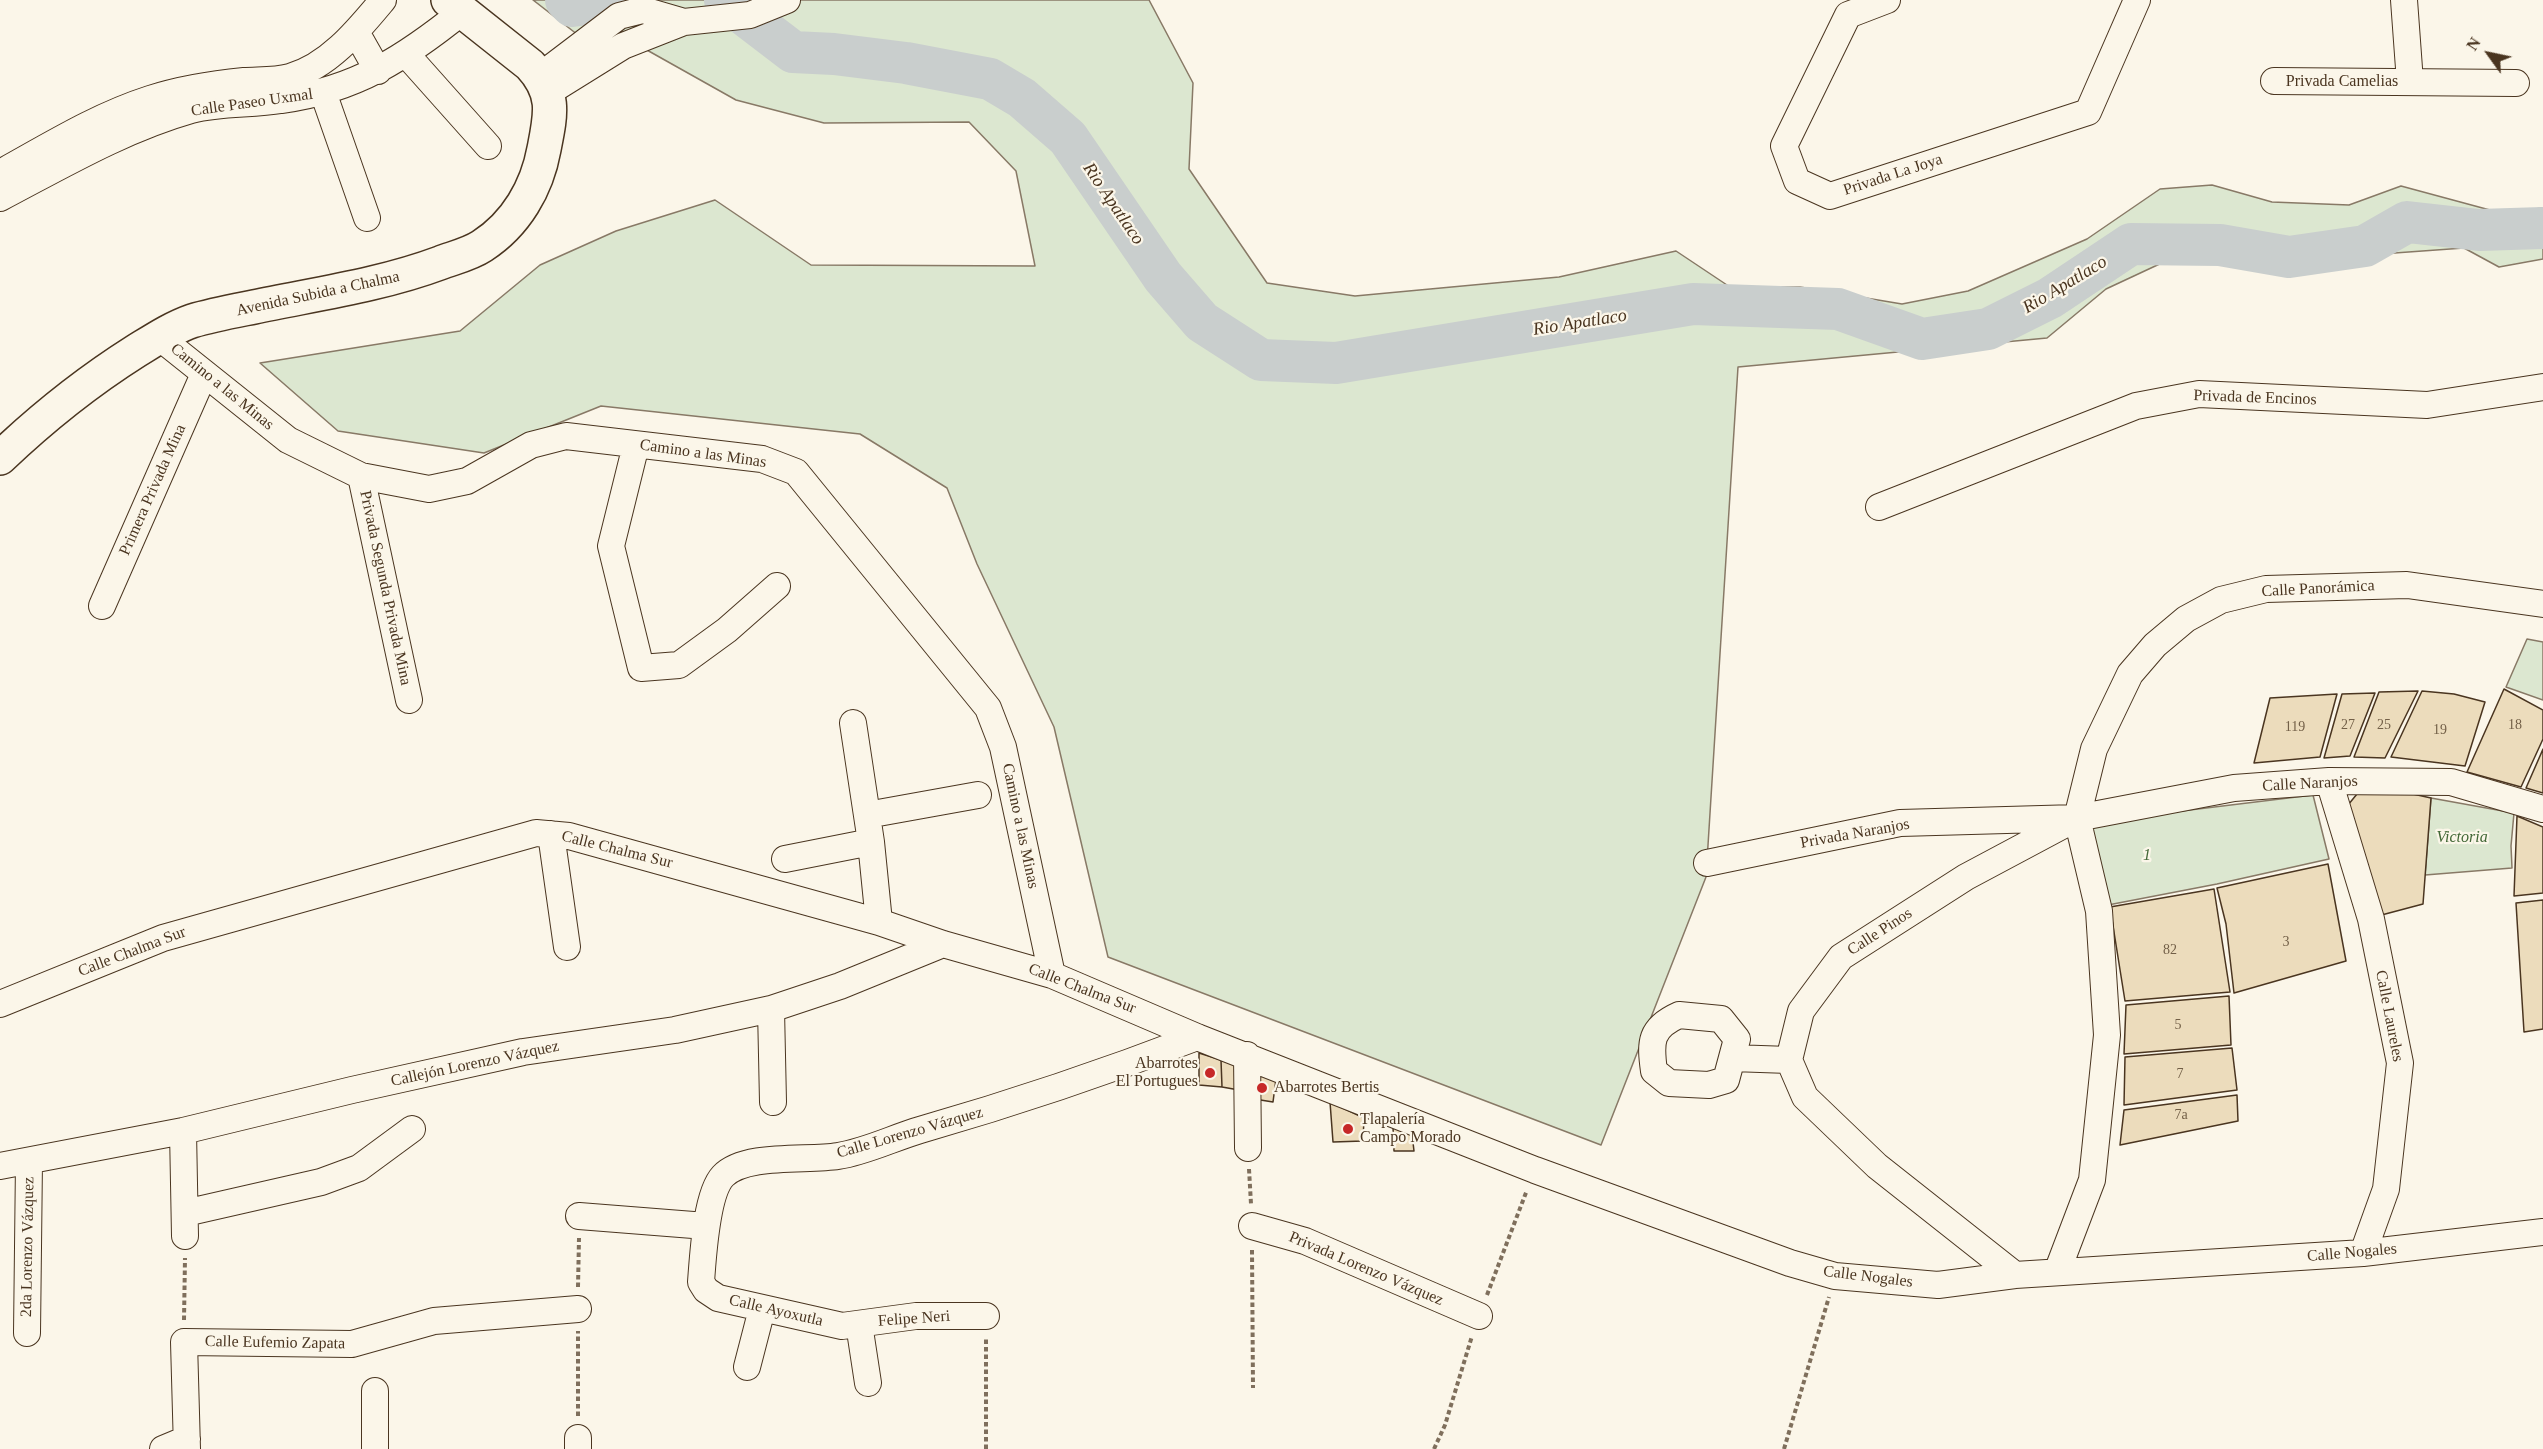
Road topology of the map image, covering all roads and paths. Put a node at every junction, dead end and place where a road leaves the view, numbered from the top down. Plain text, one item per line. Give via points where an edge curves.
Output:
1 (383, 0) edge
2 (787, 0) edge
3 (1887, 0) edge
4 (2137, 0) edge
5 (2404, 0) edge
6 (455, 5) edge
7 (356, 32) junction
8 (406, 54) junction
9 (378, 71) junction
10 (2274, 81) dead end
11 (2410, 82) junction
12 (2516, 83) dead end
13 (544, 84) junction
14 (323, 93) junction
15 (488, 146) dead end
16 (0, 174) edge
17 (0, 198) edge
18 (367, 218) dead end
19 (159, 337) junction
20 (204, 374) junction
21 (2543, 387) edge
22 (636, 445) junction
23 (0, 458) edge
24 (361, 476) junction
25 (1879, 507) dead end
26 (777, 586) dead end
27 (2543, 604) edge
28 (102, 606) dead end
29 (409, 700) dead end
30 (853, 723) dead end
31 (2329, 781) junction
32 (978, 795) dead end
33 (2543, 808) edge
34 (867, 814) junction
35 (2077, 818) junction
36 (551, 834) junction
37 (871, 842) junction
38 (785, 859) dead end
39 (1707, 863) dead end
40 (879, 921) junction
41 (943, 944) junction
42 (567, 947) dead end
43 (1052, 975) junction
44 (0, 1004) edge
45 (771, 1009) junction
46 (1197, 1036) junction
47 (1247, 1055) junction
48 (1732, 1058) dead end
49 (1789, 1060) junction
50 (773, 1102) dead end
51 (412, 1129) dead end
52 (183, 1131) junction
53 (1248, 1148) joint
54 (29, 1161) junction
55 (0, 1166) edge
56 (1535, 1170) junction
57 (579, 1216) dead end
58 (185, 1225) junction
59 (706, 1226) junction
60 (1252, 1226) junction
61 (2543, 1232) edge
62 (2363, 1253) junction
63 (2057, 1272) junction
64 (2015, 1275) junction
65 (1835, 1276) junction
66 (762, 1309) junction
67 (578, 1310) dead end
68 (986, 1316) joint
69 (1479, 1316) junction
70 (851, 1325) junction
71 (27, 1333) dead end
72 (184, 1342) junction
73 (747, 1367) dead end
74 (868, 1383) dead end
75 (1253, 1388) dead end
76 (375, 1391) dead end
77 (187, 1444) edge
78 (163, 1449) edge
79 (375, 1449) edge
80 (986, 1449) edge
81 (1434, 1449) edge
82 (1784, 1449) edge

1 - 7 street, Calle Paseo Uxmal
2 - 13 street via 750,15 684,21 643,10 619,15
3 - 4 street, Privada La Joya via 1848,15 1784,146 1797,181 1830,195 2088,112
5 - 11 street, Privada Camelias
6 - 8 street, Calle Paseo Uxmal
6 - 13 main road via 530,65
7 - 9 street
7 - 16 street, Calle Paseo Uxmal via 329,55 289,77 207,85 151,99 82,127
8 - 9 street, Calle Paseo Uxmal
8 - 15 street
9 - 14 street, Calle Paseo Uxmal
10 - 11 street, Privada Camelias
11 - 12 street, Privada Camelias
13 - 19 main road, Avenida Subida a Chalma via 550,110 548,133 534,183 513,220 480,247 408,275 192,321
14 - 17 street, Calle Paseo Uxmal via 193,109 97,148
14 - 18 street
19 - 20 street, Camino a las Minas
19 - 23 main road, Avenida Subida a Chalma via 110,368 30,429
20 - 24 street, Camino a las Minas via 288,440
20 - 28 street, Primera Privada Mina
21 - 25 street, Privada de Encinos via 2427,405 2199,394 2136,406
22 - 24 street, Camino a las Minas via 566,436 531,445 467,481 429,489
22 - 26 street via 611,546 641,668 679,665
22 - 43 street, Camino a las Minas via 762,459 796,472 988,708 1003,747
24 - 29 street, Privada Segunda Privada Mina
27 - 35 street, Calle Panorámica via 2407,585 2266,589 2221,600 2186,619 2155,645 2130,674 2094,748
30 - 34 street
31 - 33 street, Calle Naranjos via 2451,782
31 - 35 street, Calle Naranjos via 2234,788
31 - 62 street, Calle Laureles via 2371,919 2400,1064 2386,1189
32 - 34 street
34 - 37 street
35 - 39 street, Privada Naranjos via 1900,823
35 - 49 street, Calle Pinos via 1966,877 1841,957 1801,1011
35 - 63 street via 2099,911 2107,1035 2092,1180
36 - 40 street, Calle Chalma Sur
36 - 42 street
36 - 44 street, Calle Chalma Sur via 536,833 163,938
37 - 38 street
37 - 40 street
40 - 41 street, Calle Chalma Sur
41 - 43 street, Calle Chalma Sur
41 - 45 street, Callejón Lorenzo Vázquez
43 - 46 street, Calle Chalma Sur
45 - 50 street
45 - 52 street, Callejón Lorenzo Vázquez via 675,1030 523,1052
46 - 47 street, Calle Nogales
46 - 59 street, Calle Lorenzo Vázquez via 1026,1099 839,1156 744,1163 723,1176
47 - 53 street
47 - 56 street, Calle Nogales
48 - 49 street
49 - 64 street via 1806,1097 1877,1166
51 - 58 street via 359,1168
52 - 54 street, Callejón Lorenzo Vázquez
52 - 58 street
53 - 60 path
54 - 55 street, Callejón Lorenzo Vázquez
54 - 71 street, 2da Lorenzo Vázquez
56 - 65 street, Calle Nogales
56 - 69 path
57 - 59 street
58 - 72 path
59 - 66 street, Calle Ayoxutla via 701,1282 706,1290 718,1298
60 - 69 street, Privada Lorenzo Vázquez via 1305,1240
60 - 75 path
61 - 62 street, Calle Nogales
62 - 63 street, Calle Nogales
63 - 64 street, Calle Nogales
64 - 65 street, Calle Nogales via 1938,1285
65 - 82 path
66 - 70 street, Calle Ayoxutla
66 - 73 street
67 - 72 street, Calle Eufemio Zapata via 434,1321 352,1344
68 - 70 street, Felipe Neri via 916,1316
68 - 80 path
69 - 81 path
70 - 74 street
72 - 77 street, Calle Eufemio Zapata
76 - 79 street
77 - 78 street

